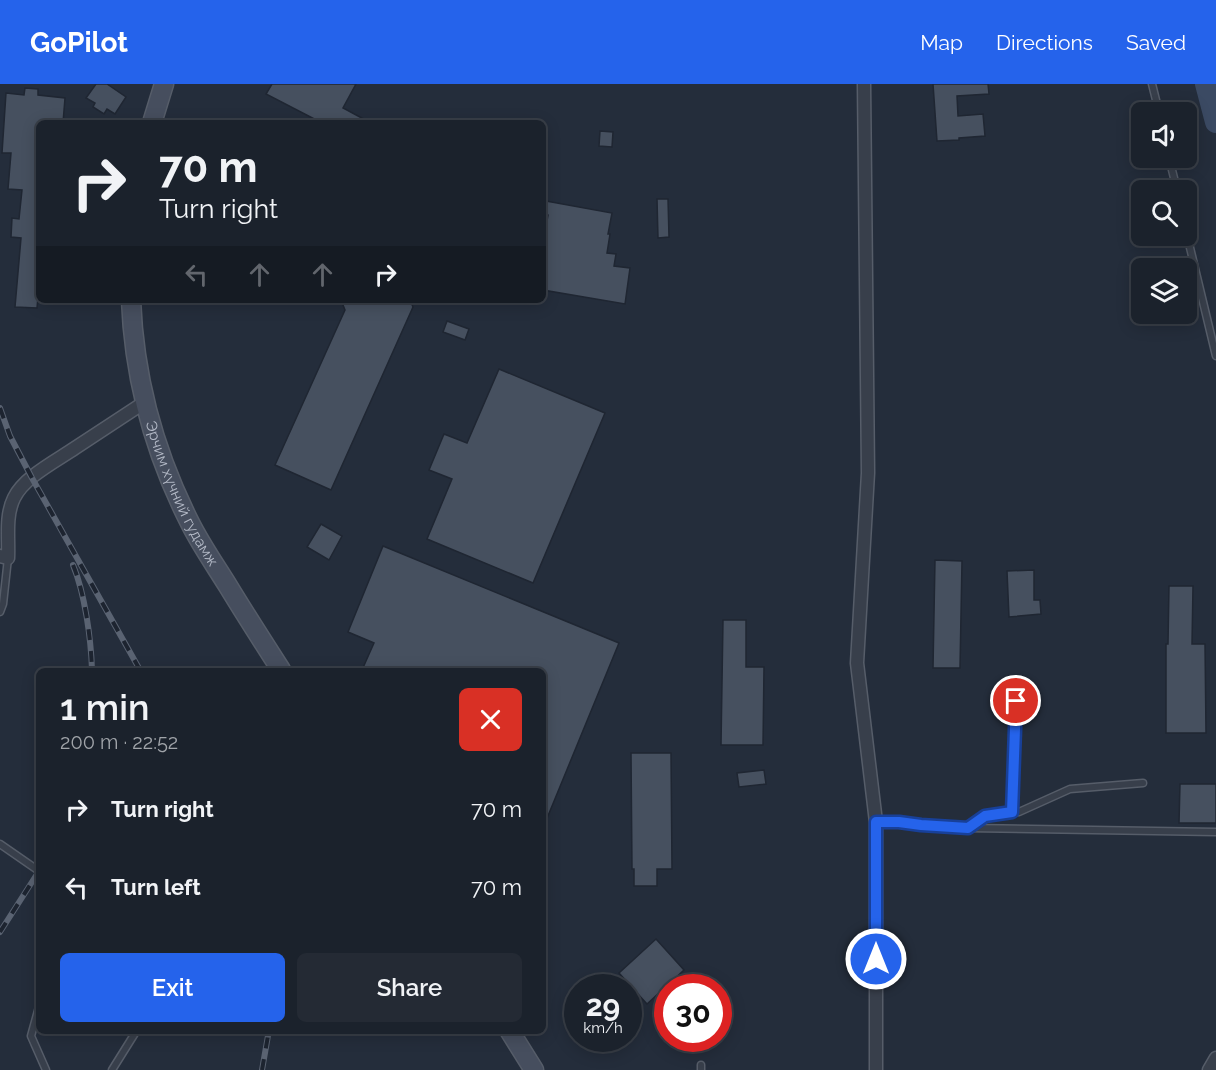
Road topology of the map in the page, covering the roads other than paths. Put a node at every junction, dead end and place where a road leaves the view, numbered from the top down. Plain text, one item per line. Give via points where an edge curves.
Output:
1 (164, 84) edge
2 (864, 84) edge
3 (1152, 84) edge
4 (1156, 102) edge
5 (153, 120) edge
6 (1190, 246) edge
7 (131, 303) edge
8 (1216, 356) edge
9 (145, 402) junction
10 (4, 557) edge
11 (0, 612) edge
12 (280, 668) edge
13 (1016, 701) dead end
14 (1143, 783) dead end
15 (1012, 812) junction
16 (876, 822) junction
17 (968, 828) junction
18 (1216, 832) edge
19 (0, 844) edge
20 (36, 869) edge
21 (36, 1017) edge
22 (134, 1034) edge
23 (512, 1034) edge
24 (1216, 1058) edge
25 (46, 1070) edge
26 (112, 1070) edge
27 (534, 1070) edge
28 (876, 1070) edge
29 (1209, 1070) edge

1 - 5 main road
2 - 16 street via 867,473 857,663
3 - 4 lane
6 - 8 lane
7 - 9 main road, Эрчим хүчний гудамж
9 - 10 street via 24,485 11,508
9 - 12 main road, Эрчим хүчний гудамж via 165,467 190,523
10 - 11 lane
13 - 15 lane
14 - 15 lane via 1070,789
15 - 17 lane via 985,816
16 - 17 lane
16 - 28 street
17 - 18 lane
19 - 20 lane
21 - 25 lane via 31,1036
22 - 26 lane
23 - 27 main road
24 - 29 street

